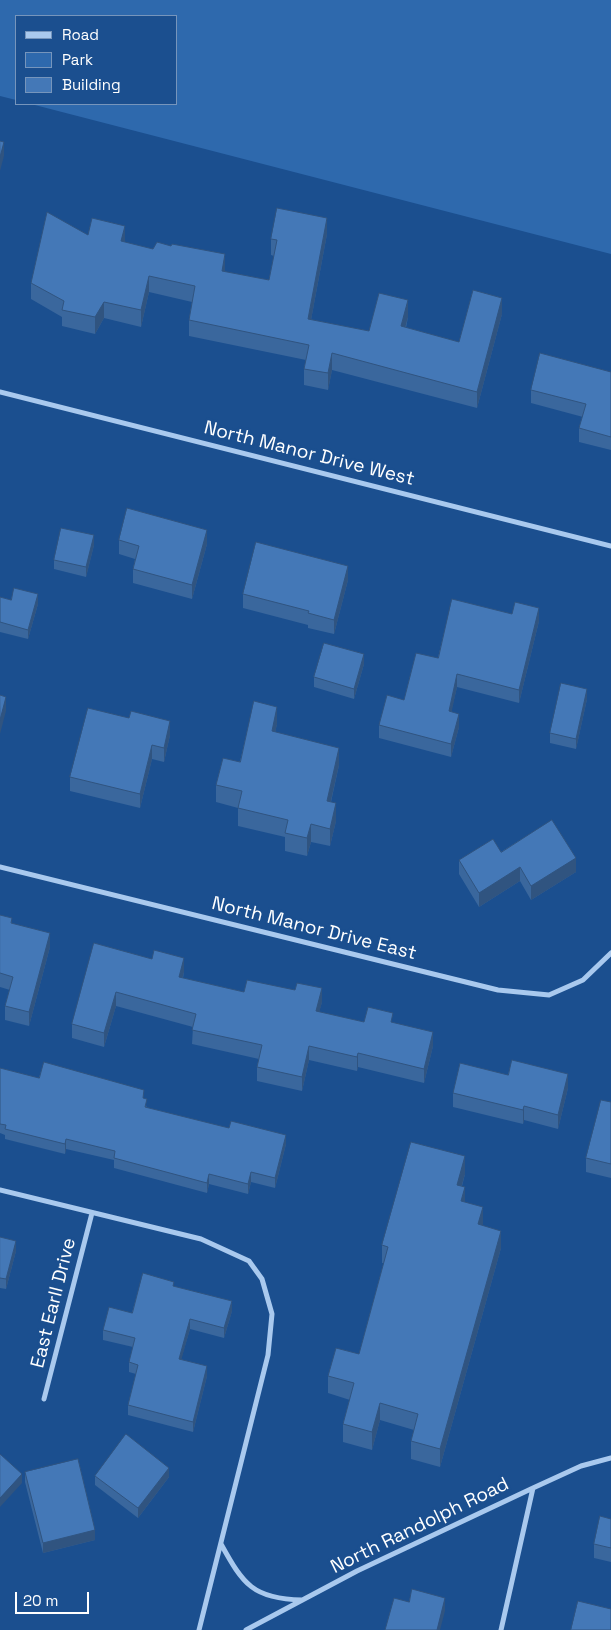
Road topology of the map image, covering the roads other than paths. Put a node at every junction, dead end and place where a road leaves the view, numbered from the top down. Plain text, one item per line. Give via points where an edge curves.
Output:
1 (0, 392) edge
2 (611, 546) edge
3 (0, 867) edge
4 (611, 953) edge
5 (0, 1190) edge
6 (92, 1213) junction
7 (44, 1399) dead end
8 (611, 1458) edge
9 (533, 1488) junction
10 (220, 1544) junction
11 (304, 1600) junction
12 (199, 1630) edge
13 (246, 1630) edge
14 (501, 1630) edge

1 - 2 street, North Manor Drive West
3 - 4 street, North Manor Drive East via 498,990 549,995 583,980
5 - 6 street
6 - 7 street, East Earll Drive
6 - 10 street via 201,1239 249,1261 262,1279 272,1314 268,1355
8 - 9 street, North Randolph Road via 581,1466
9 - 11 street, North Randolph Road via 357,1571
9 - 14 street
10 - 11 street via 237,1573 250,1587 266,1595
10 - 12 street
11 - 13 street, North Randolph Road

